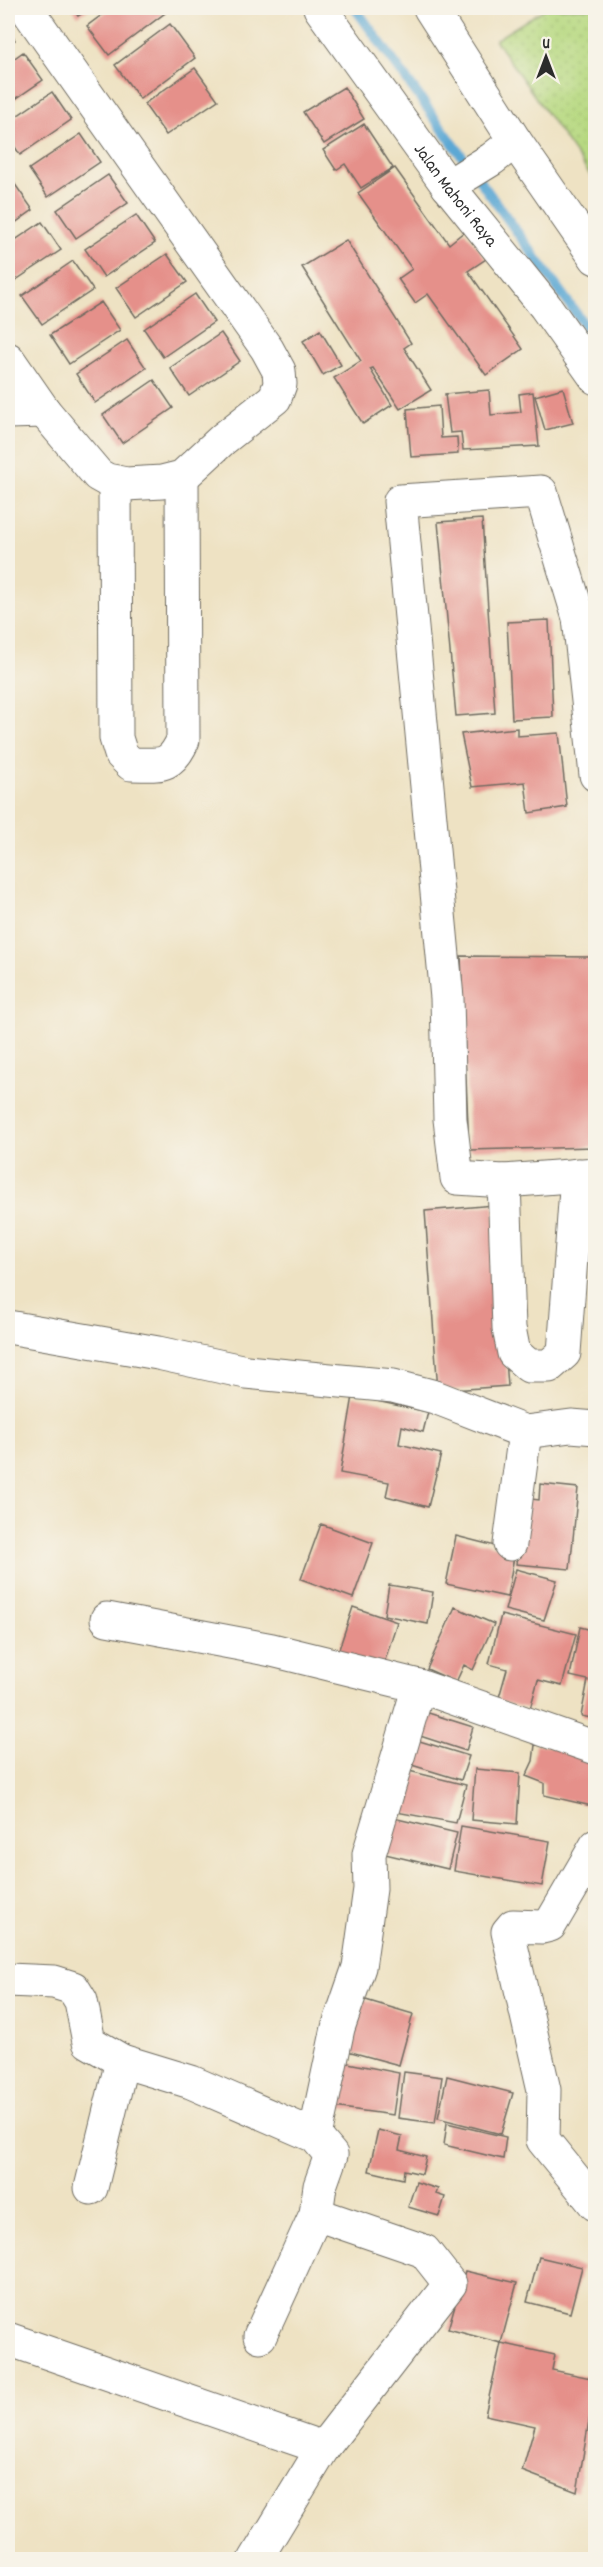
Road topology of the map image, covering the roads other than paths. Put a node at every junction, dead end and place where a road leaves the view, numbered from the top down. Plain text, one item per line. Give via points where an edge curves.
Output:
1 (26, 8) edge
2 (320, 8) edge
3 (430, 8) edge
4 (504, 150) junction
5 (453, 183) junction
6 (596, 258) edge
7 (8, 359) edge
8 (596, 378) edge
9 (44, 411) junction
10 (8, 412) edge
11 (182, 477) junction
12 (114, 482) junction
13 (596, 775) edge
14 (586, 1175) edge
15 (504, 1181) junction
16 (8, 1327) edge
17 (596, 1428) edge
18 (525, 1432) junction
19 (510, 1544) dead end
20 (107, 1619) dead end
21 (419, 1686) junction
22 (596, 1748) edge
23 (596, 1846) edge
24 (8, 1980) edge
25 (122, 2061) junction
26 (315, 2136) junction
27 (91, 2188) dead end
28 (595, 2204) edge
29 (316, 2214) junction
30 (260, 2336) dead end
31 (8, 2340) edge
32 (323, 2448) junction
33 (255, 2559) edge

1 - 11 street via 279,370 275,398
2 - 5 street, Jalan Mahoni Raya
3 - 4 street
4 - 5 street
4 - 6 street
5 - 8 street, Jalan Mahoni Raya
7 - 9 street
9 - 10 street
9 - 12 street via 98,475
11 - 12 street via 162,482
11 - 12 street via 183,740 176,756 164,765 131,764 121,754 116,738
13 - 15 street via 579,618 541,492 400,501 446,987 450,1119 457,1178
14 - 15 street
14 - 15 street via 564,1353 549,1366 529,1366 514,1353 509,1328
16 - 18 street via 246,1372 393,1386 435,1397
17 - 18 street via 571,1426
18 - 19 street
20 - 21 street via 272,1650
21 - 22 street
21 - 26 street via 369,1854 370,1889 359,1967 338,2028
23 - 28 street via 550,1925 513,1926 508,1932 544,2090 543,2140
24 - 25 street via 54,1982 73,1988 81,2001 89,2042
25 - 26 street via 191,2082
25 - 27 street
26 - 29 street via 331,2155 320,2186
29 - 30 street
29 - 32 street via 424,2251 450,2284
31 - 32 street
32 - 33 street

